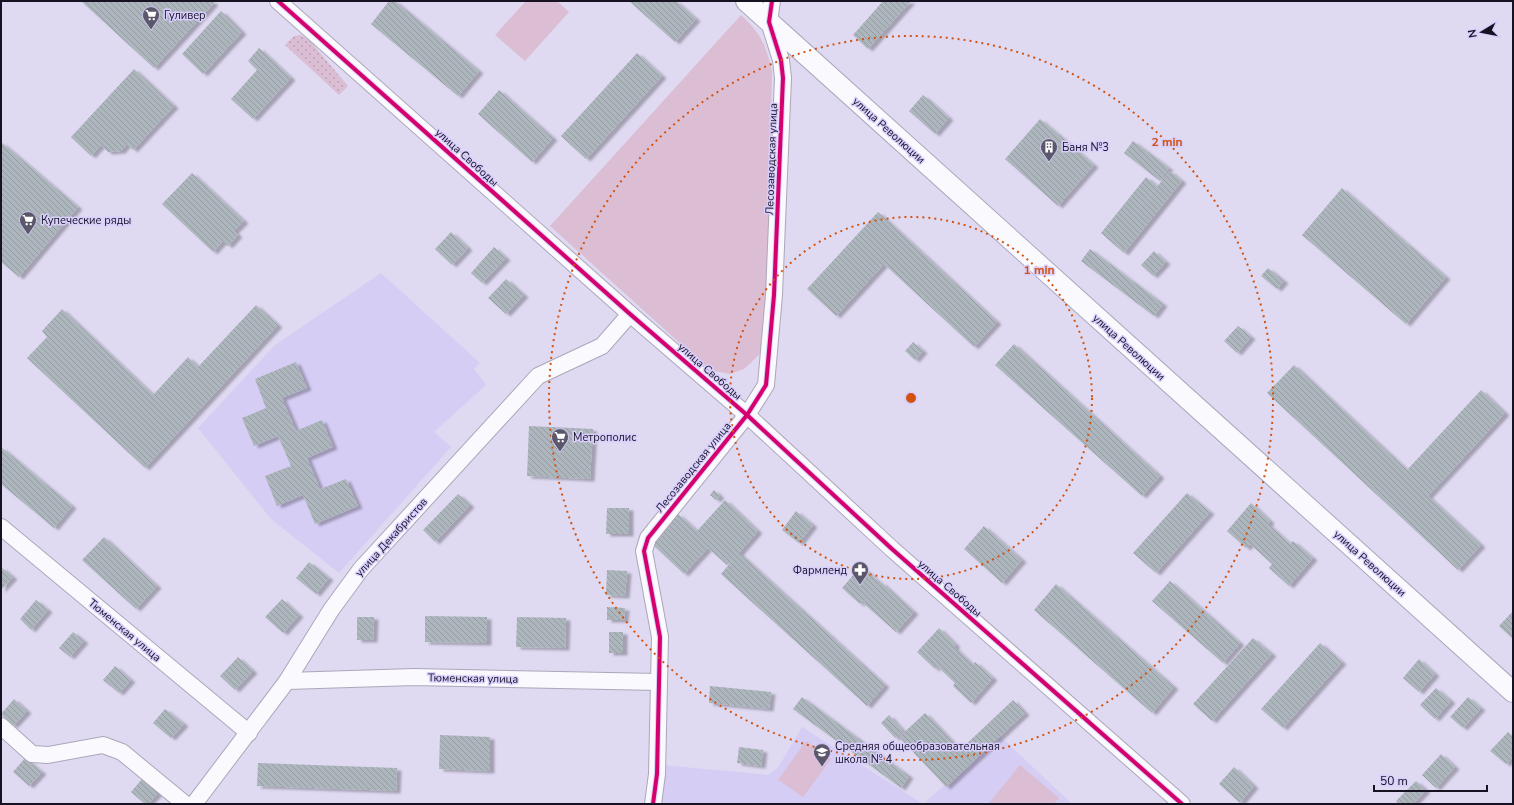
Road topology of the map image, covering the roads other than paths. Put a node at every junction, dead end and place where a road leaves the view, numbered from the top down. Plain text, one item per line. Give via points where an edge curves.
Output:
1 (278, 1) edge
2 (746, 1) edge
3 (772, 1) edge
4 (769, 22) junction
5 (630, 314) junction
6 (747, 415) junction
7 (1, 527) edge
8 (287, 681) junction
9 (659, 682) junction
10 (1513, 692) edge
11 (1, 726) edge
12 (249, 733) junction
13 (185, 804) edge
14 (194, 804) edge
15 (653, 804) edge
16 (1182, 804) edge

1 - 5 street, улица Свободы
2 - 4 main road, улица Революции
3 - 4 street, Лесозаводская улица
4 - 6 street, Лесозаводская улица via 781,60 783,78 774,295 766,385
4 - 10 main road, улица Революции
5 - 6 street, улица Свободы
5 - 8 street, улица Декабристов via 602,346 538,376 361,568 331,610
6 - 9 street, Лесозаводская улица via 648,538 644,551 660,637
6 - 16 street, улица Свободы via 892,549
7 - 12 street, Тюменская улица
8 - 9 street, Тюменская улица via 414,677
8 - 12 street, улица Декабристов
9 - 15 street, Лесозаводская улица
11 - 13 street via 32,754 48,755 103,744 122,752
12 - 14 street, улица Декабристов

